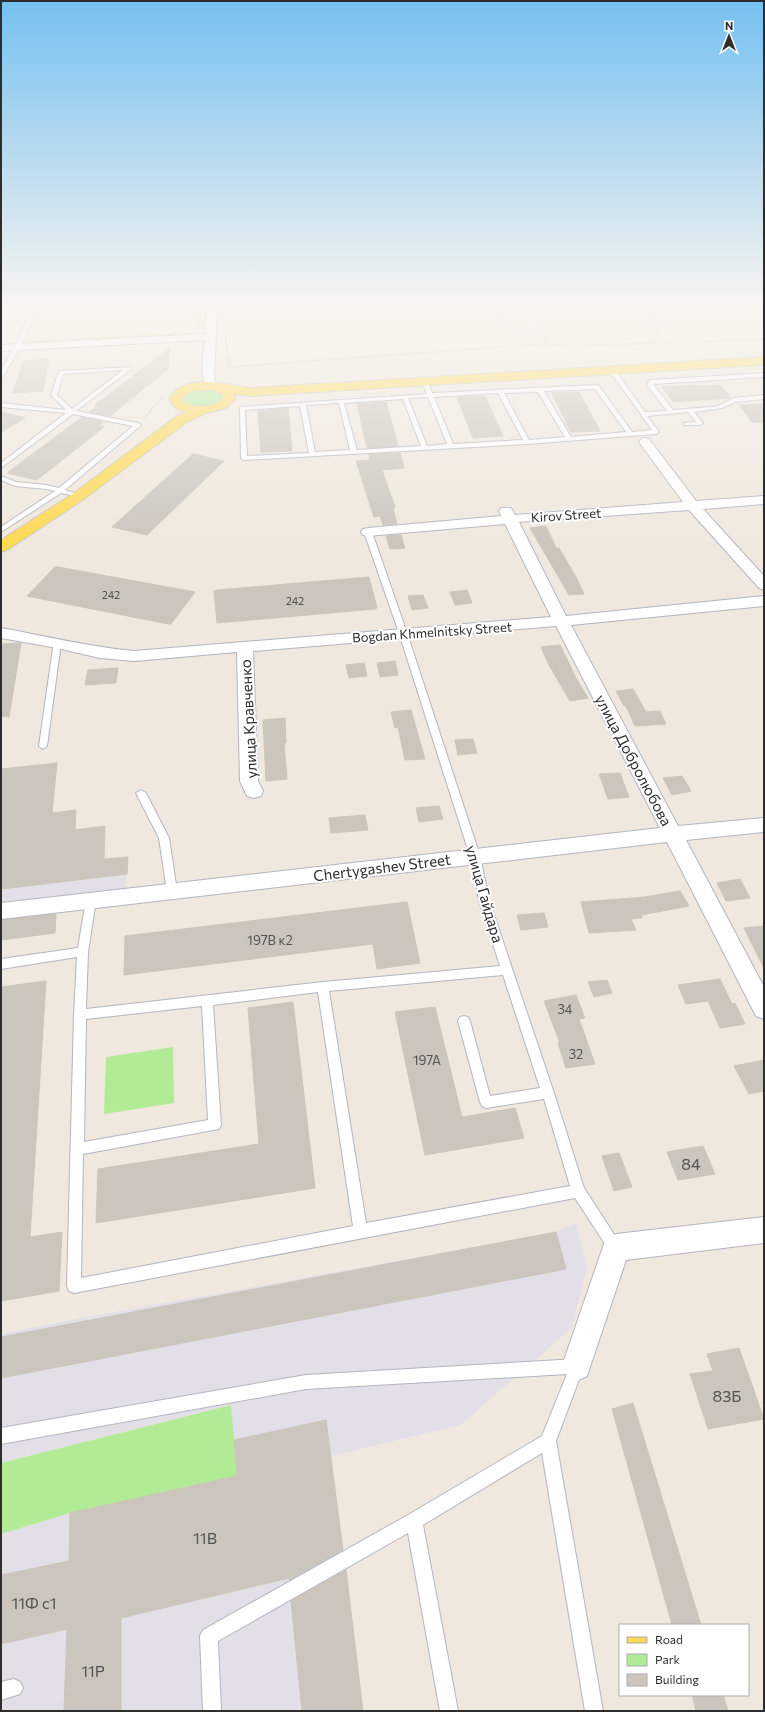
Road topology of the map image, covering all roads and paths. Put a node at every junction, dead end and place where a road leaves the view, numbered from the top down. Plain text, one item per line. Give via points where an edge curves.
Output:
1 (57, 386) edge
2 (107, 386) edge
3 (200, 386) edge
4 (218, 386) edge
5 (226, 386) edge
6 (357, 386) edge
7 (427, 386) edge
8 (624, 386) edge
9 (651, 386) edge
10 (541, 391) junction
11 (251, 392) junction
12 (501, 393) junction
13 (431, 396) junction
14 (405, 397) junction
15 (764, 397) edge
16 (229, 399) junction
17 (341, 402) junction
18 (303, 404) junction
19 (1, 405) edge
20 (690, 411) junction
21 (72, 412) junction
22 (671, 412) junction
23 (182, 413) junction
24 (645, 414) junction
25 (686, 424) dead end
26 (630, 434) junction
27 (642, 438) junction
28 (569, 439) junction
29 (527, 442) junction
30 (451, 446) junction
31 (425, 448) junction
32 (312, 454) junction
33 (1, 466) edge
34 (1, 478) edge
35 (60, 491) junction
36 (79, 496) junction
37 (764, 500) edge
38 (693, 506) junction
39 (508, 515) junction
40 (1, 530) edge
41 (368, 532) joint
42 (1, 547) edge
43 (764, 585) edge
44 (764, 601) edge
45 (562, 621) junction
46 (1, 633) edge
47 (403, 633) junction
48 (57, 643) junction
49 (245, 647) junction
50 (43, 746) dead end
51 (254, 791) dead end
52 (141, 793) dead end
53 (764, 825) edge
54 (673, 834) junction
55 (475, 856) junction
56 (172, 891) junction
57 (91, 900) junction
58 (1, 911) edge
59 (83, 952) junction
60 (1, 964) edge
61 (508, 970) junction
62 (322, 987) junction
63 (207, 1001) junction
64 (764, 1009) edge
65 (80, 1015) junction
66 (464, 1021) dead end
67 (548, 1093) junction
68 (77, 1149) junction
69 (578, 1191) junction
70 (764, 1230) edge
71 (362, 1231) junction
72 (616, 1248) junction
73 (577, 1366) junction
74 (1, 1436) edge
75 (548, 1441) junction
76 (414, 1521) junction
77 (212, 1711) edge
78 (449, 1711) edge
79 (594, 1711) edge

1 - 21 lane via 54,395
2 - 21 lane
3 - 23 main road via 184,390 177,395 176,402
4 - 16 main road via 227,392
5 - 11 main road
6 - 11 main road
7 - 13 lane
8 - 24 lane
9 - 22 lane
10 - 12 lane
10 - 26 lane via 597,387
10 - 28 lane
11 - 16 main road
12 - 13 lane
12 - 29 lane
13 - 14 lane
13 - 30 lane
14 - 17 lane
14 - 31 lane
15 - 20 lane via 739,399 720,407
16 - 23 main road via 220,406
17 - 18 lane
17 - 31 lane via 354,452
18 - 32 lane
18 - 32 lane via 242,408 244,458
19 - 21 lane
20 - 22 lane
20 - 25 lane via 700,423
21 - 33 lane
21 - 35 lane via 138,425
22 - 24 lane
23 - 36 main road
24 - 27 lane via 656,432
26 - 27 lane
26 - 28 lane
27 - 38 street
28 - 29 lane
29 - 30 lane
30 - 31 lane
31 - 32 lane
34 - 35 lane via 15,484
35 - 36 lane
35 - 40 lane
36 - 42 main road
37 - 38 street, Kirov Street
38 - 39 street, Kirov Street
38 - 43 street
39 - 41 street, Kirov Street
39 - 45 street, улица Добролюбова
41 - 47 lane, улица Гайдара
44 - 45 street, Bogdan Khmelnitsky Street
45 - 47 street, Bogdan Khmelnitsky Street
45 - 54 street, улица Добролюбова
46 - 48 street
47 - 49 street, Bogdan Khmelnitsky Street
47 - 55 lane, улица Гайдара
48 - 49 street, Bogdan Khmelnitsky Street via 100,653 134,656
48 - 50 lane
49 - 51 street, улица Кравченко via 249,781
52 - 56 lane via 164,838
53 - 54 street, Chertygashev Street
54 - 55 street, Chertygashev Street
54 - 64 street, улица Добролюбова
55 - 56 street, Chertygashev Street
55 - 61 lane, улица Гайдара via 484,900
56 - 57 street, Chertygashev Street
57 - 58 street, Chertygashev Street
57 - 59 lane
59 - 60 lane
59 - 65 lane
61 - 62 lane
61 - 67 lane, улица Гайдара
62 - 63 lane
62 - 71 lane
63 - 65 lane
63 - 68 lane via 216,1125
65 - 68 lane
66 - 67 lane via 486,1102
67 - 69 lane, улица Гайдара
68 - 71 lane via 74,1286
69 - 71 lane
69 - 72 lane, улица Гайдара
70 - 72 street
72 - 73 street
73 - 74 lane via 306,1382
73 - 75 lane
75 - 76 lane
75 - 79 lane
76 - 77 lane via 209,1636
76 - 78 lane

